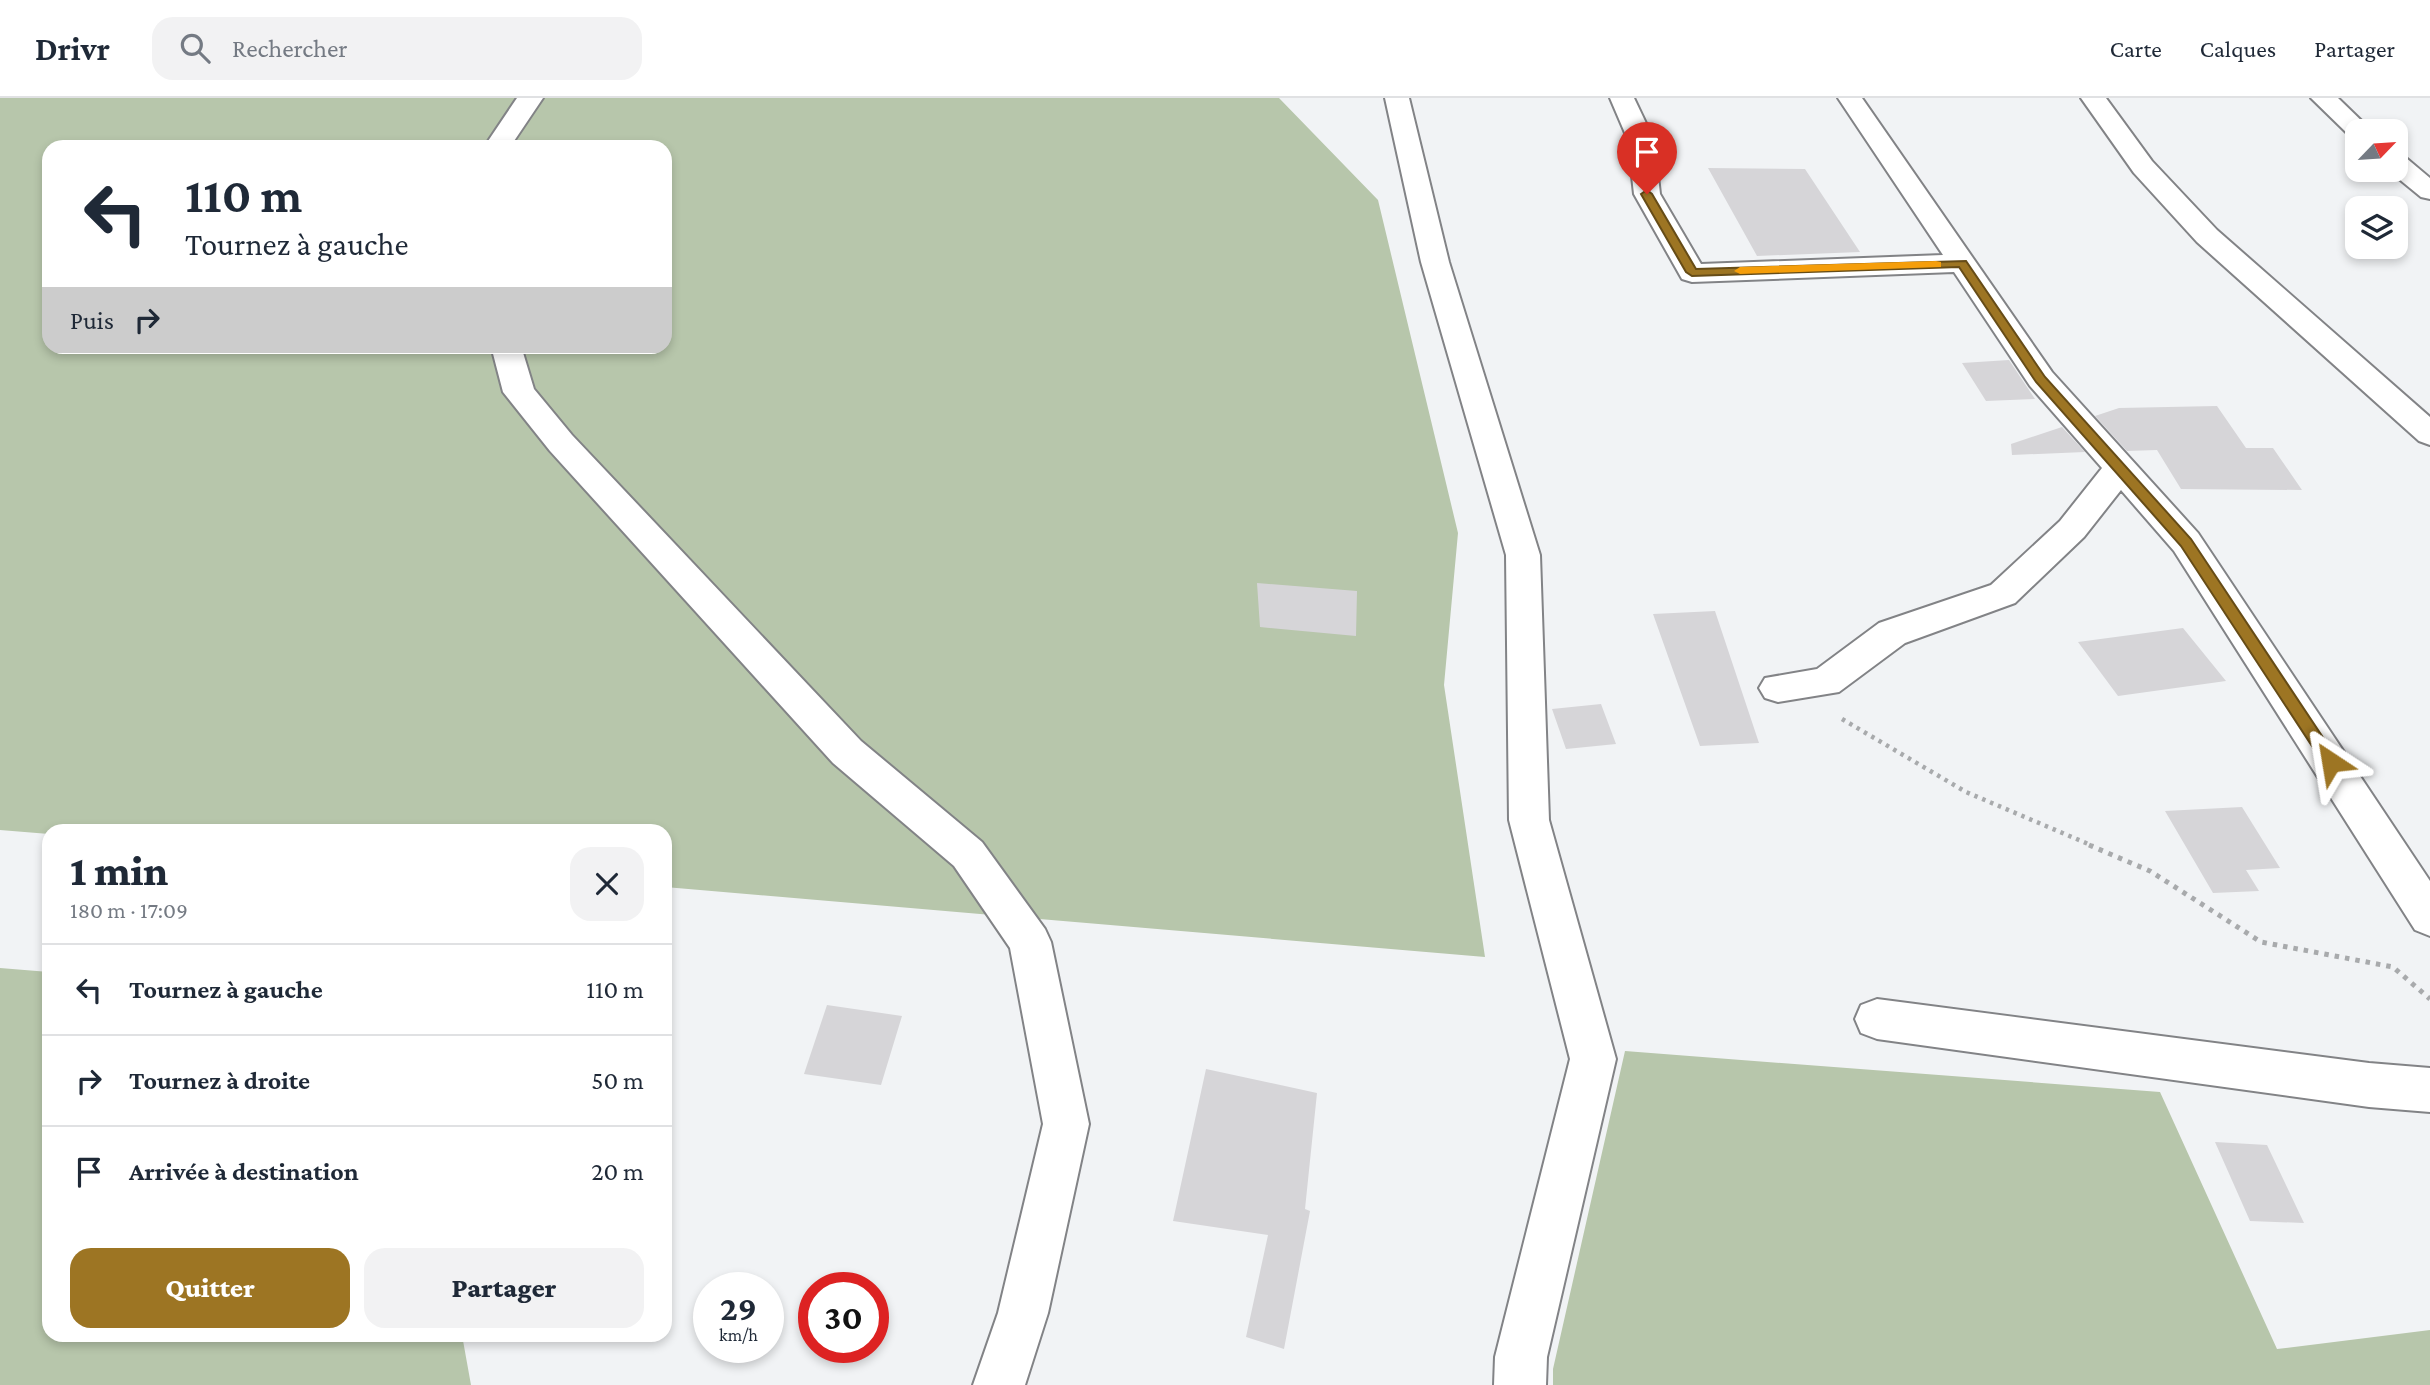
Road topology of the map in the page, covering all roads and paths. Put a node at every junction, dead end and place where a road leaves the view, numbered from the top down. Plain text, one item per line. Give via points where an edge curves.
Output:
1 (531, 98) edge
2 (1397, 98) edge
3 (1622, 98) edge
4 (1850, 98) edge
5 (2093, 98) edge
6 (2323, 98) edge
7 (2345, 119) edge
8 (501, 140) edge
9 (1962, 263) junction
10 (508, 354) edge
11 (2430, 434) edge
12 (2120, 468) junction
13 (1779, 688) joint
14 (2430, 916) edge
15 (2430, 999) edge
16 (1877, 1019) dead end
17 (2430, 1090) edge
18 (999, 1385) edge
19 (1520, 1385) edge

1 - 8 street
2 - 19 street via 1435,261 1523,555 1529,820 1593,1059 1521,1357
3 - 9 street via 1641,140 1647,194 1692,272
4 - 9 street
5 - 11 street via 2143,167 2207,236
6 - 7 street
9 - 12 street via 2041,379
10 - 18 street via 519,392 570,453 847,752 968,854 1030,942 1066,1124 1023,1313
12 - 13 street via 2072,529 2003,594 1892,633 1826,682
12 - 14 street via 2186,542
13 - 15 path via 1848,722 1966,792 2150,871 2261,942 2393,967
16 - 17 street

